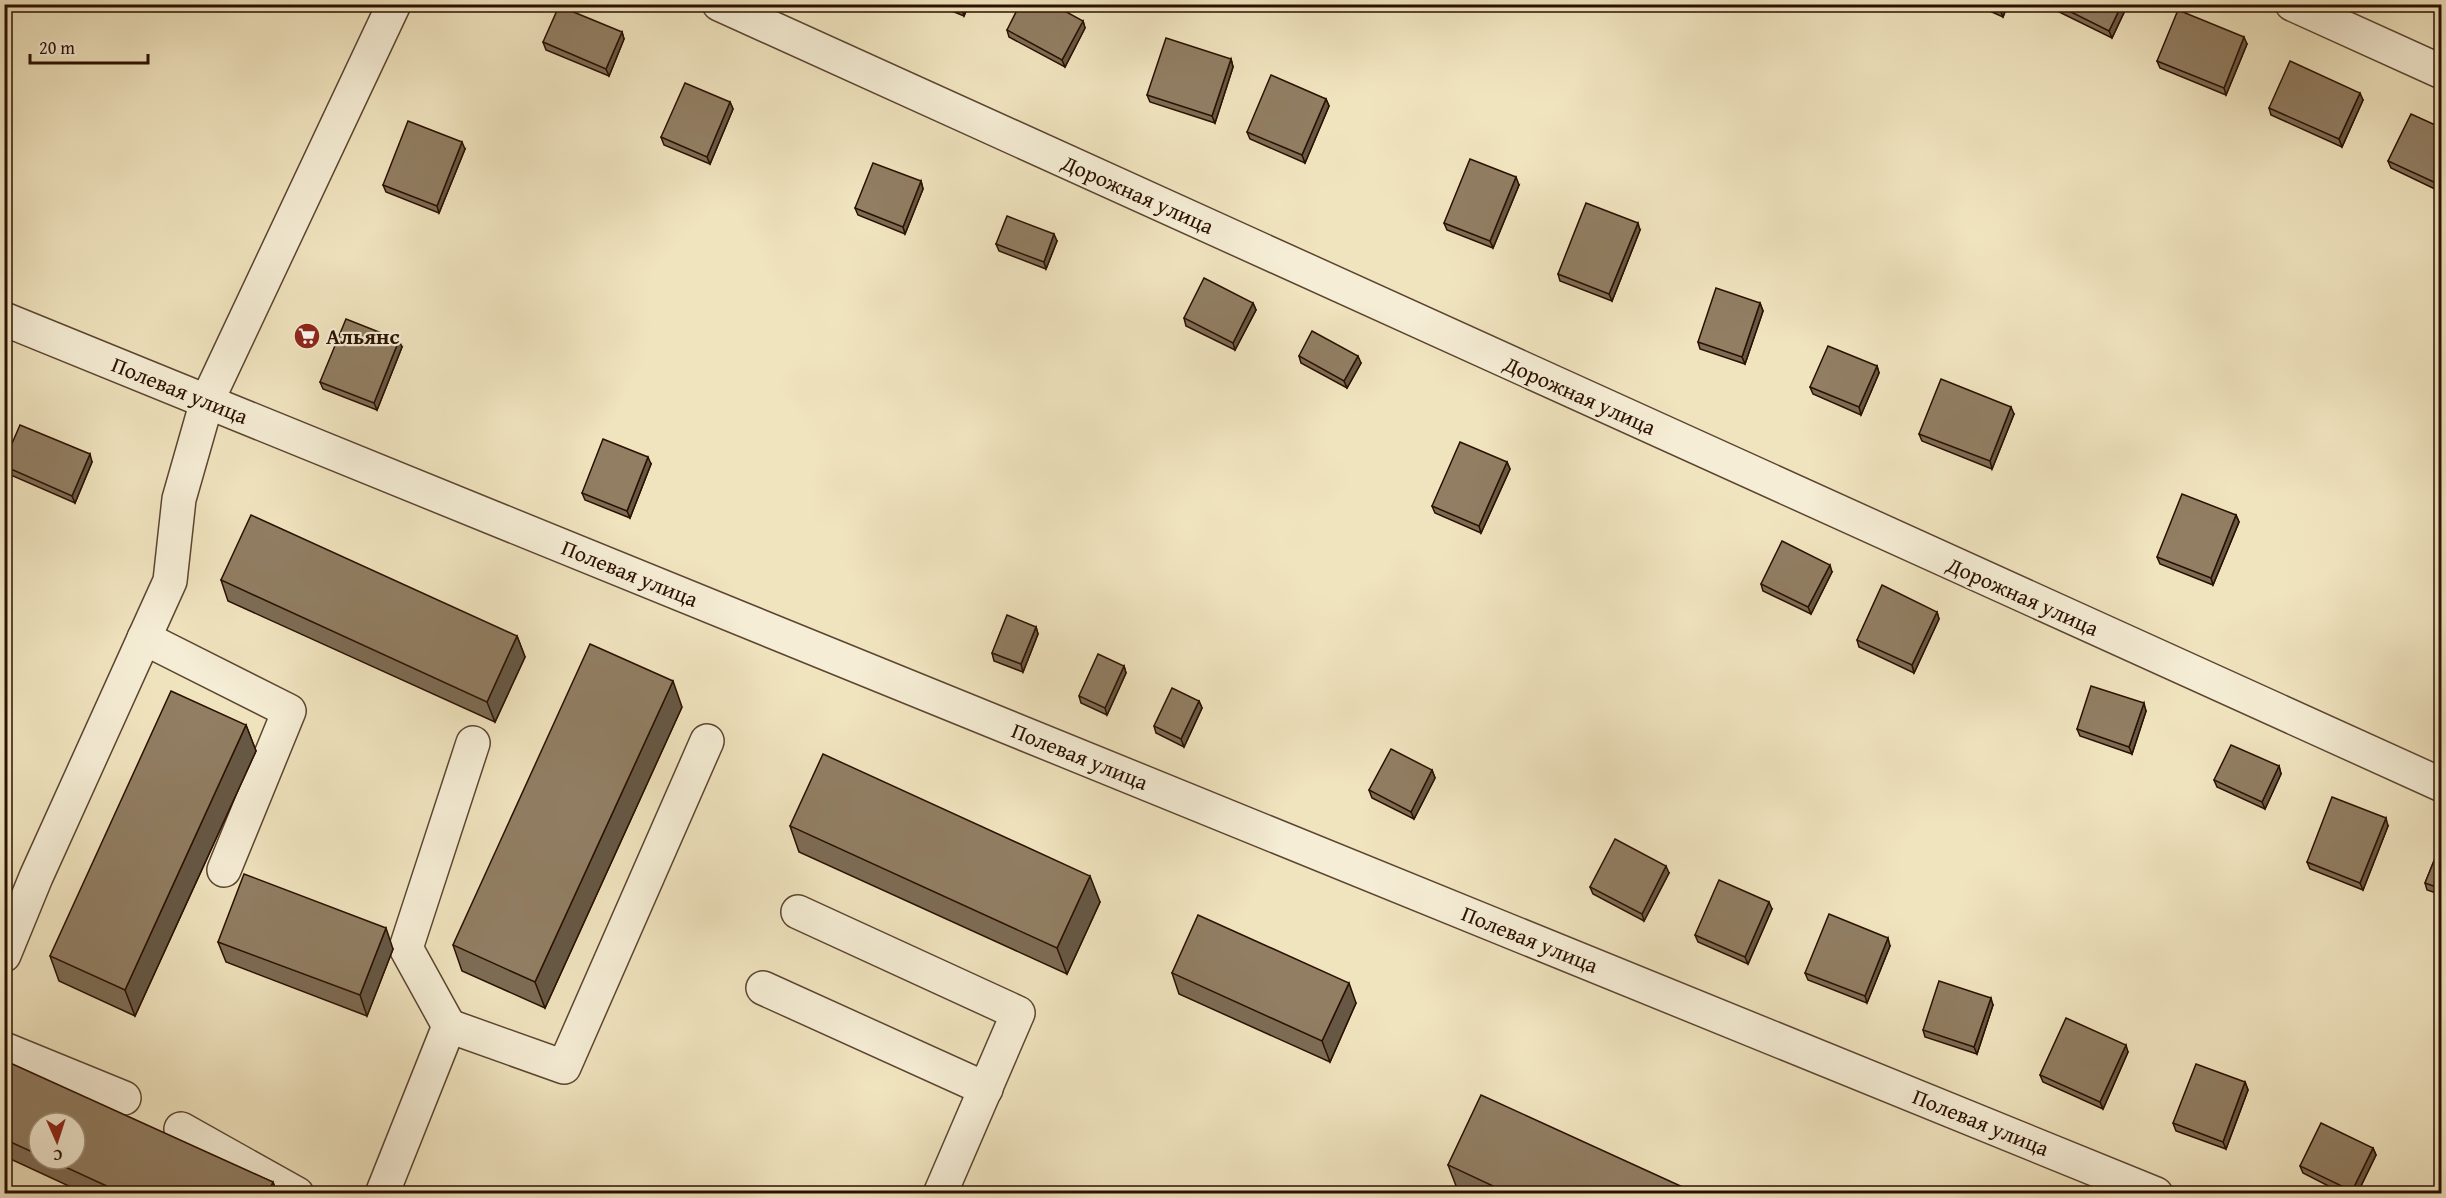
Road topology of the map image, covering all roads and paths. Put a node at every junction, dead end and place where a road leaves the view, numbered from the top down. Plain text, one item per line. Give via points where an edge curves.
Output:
1 (394, 4) edge
2 (719, 4) edge
3 (2292, 4) edge
4 (2442, 72) edge
5 (4, 319) edge
6 (207, 401) junction
7 (144, 638) junction
8 (707, 741) dead end
9 (473, 743) dead end
10 (2442, 785) edge
11 (224, 870) dead end
12 (798, 912) dead end
13 (4, 955) edge
14 (763, 988) dead end
15 (448, 1026) junction
16 (4, 1049) edge
17 (986, 1089) junction
18 (124, 1098) dead end
19 (181, 1129) dead end
20 (297, 1194) edge
21 (382, 1194) edge
22 (940, 1194) edge
23 (2156, 1194) edge

1 - 6 street
2 - 10 street, Дорожная улица
3 - 4 street
5 - 6 street, Полевая улица
6 - 7 street via 179,499 170,581
6 - 23 street, Полевая улица
7 - 11 street via 293,697
7 - 13 street
8 - 15 street via 564,1067
9 - 15 street via 406,948
12 - 17 street via 1018,1013
14 - 17 street
15 - 21 street
16 - 18 street
17 - 22 street
19 - 20 street

